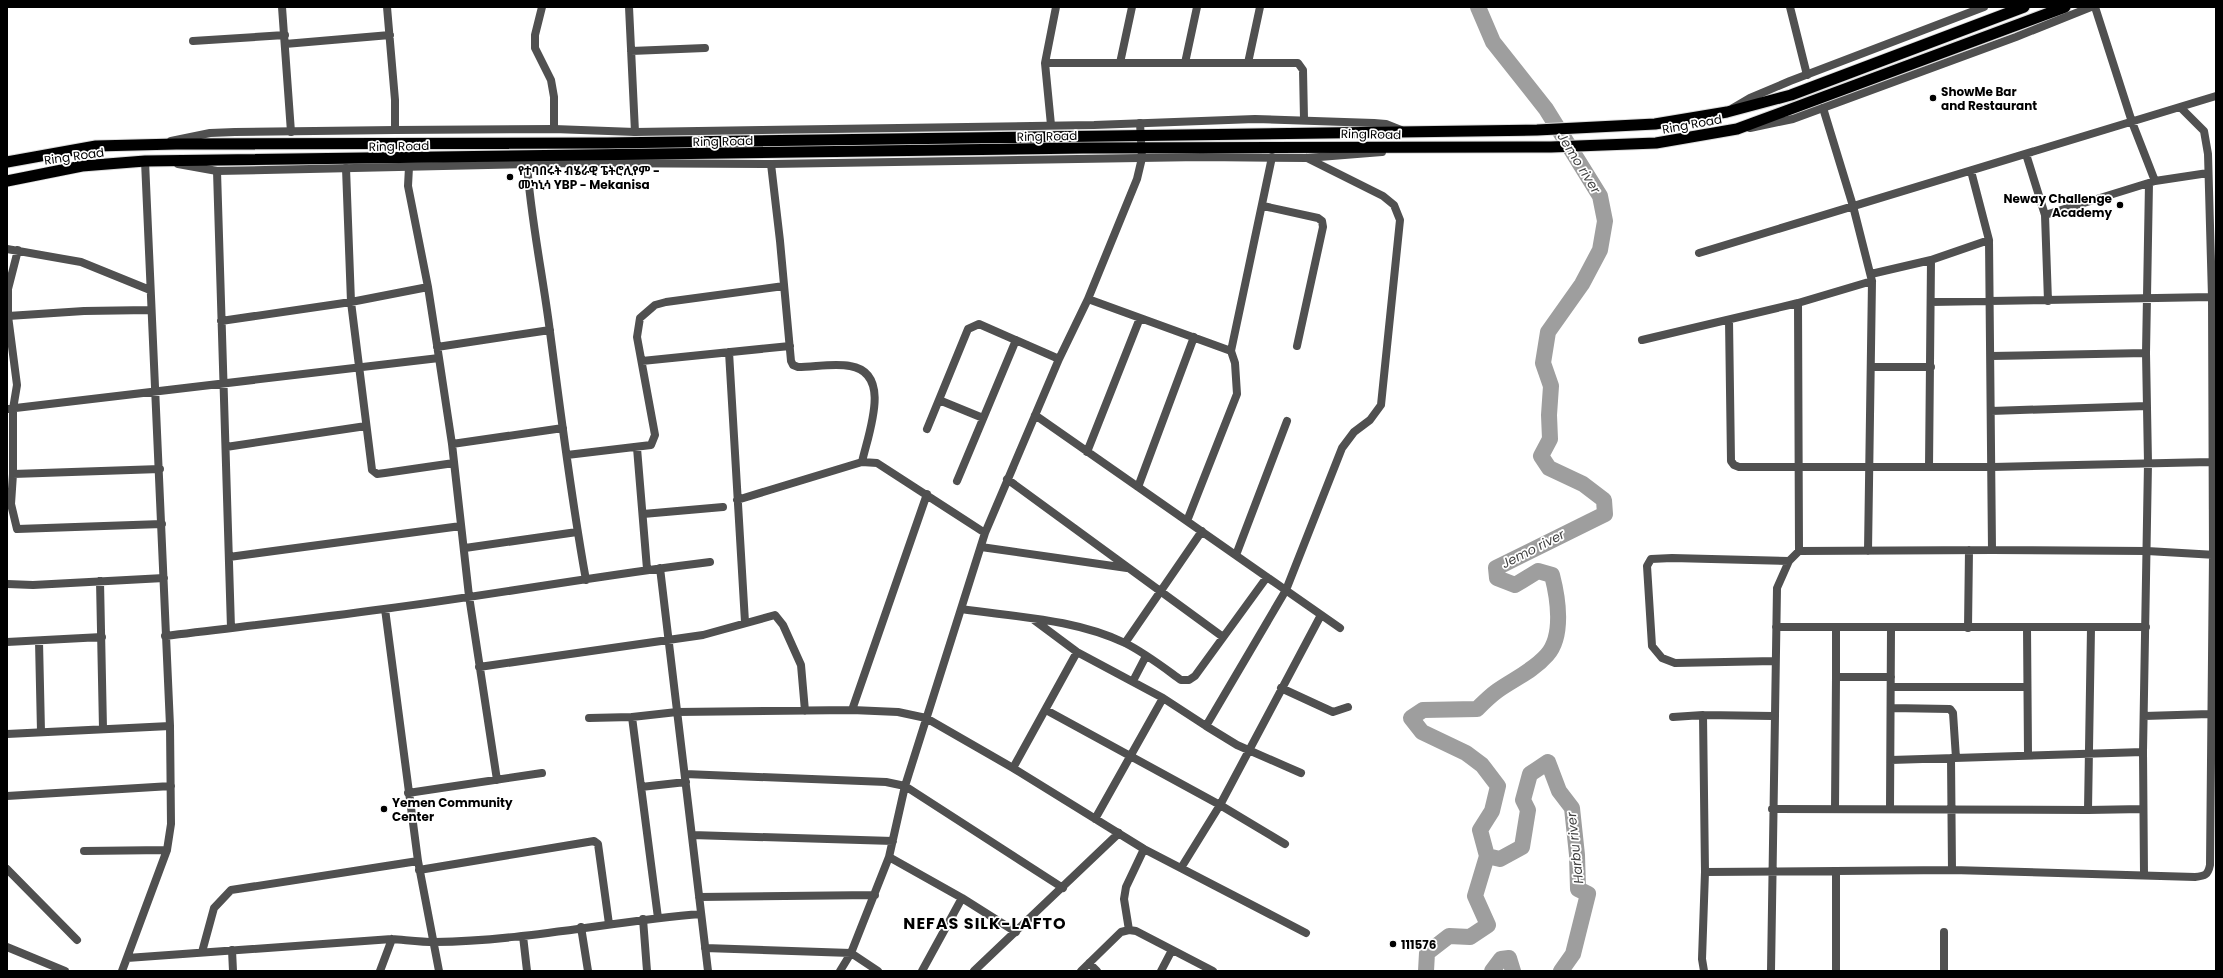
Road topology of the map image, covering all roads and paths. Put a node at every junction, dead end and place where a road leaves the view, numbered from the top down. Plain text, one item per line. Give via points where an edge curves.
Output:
1 (282, 7) edge
2 (387, 7) edge
3 (542, 7) edge
4 (629, 7) edge
5 (1056, 7) edge
6 (1132, 7) edge
7 (1197, 7) edge
8 (1260, 7) edge
9 (1790, 7) edge
10 (1984, 7) edge
11 (2024, 7) edge
12 (2065, 7) edge
13 (2091, 7) edge
14 (2095, 7) edge
15 (285, 35) junction
16 (390, 35) junction
17 (193, 41) dead end
18 (285, 44) junction
19 (705, 48) dead end
20 (631, 51) junction
21 (1045, 63) junction
22 (1120, 63) junction
23 (1185, 63) junction
24 (1248, 63) junction
25 (1807, 75) junction
26 (2216, 96) edge
27 (1823, 108) junction
28 (2181, 108) junction
29 (1727, 112) junction
30 (1304, 119) junction
31 (2132, 122) junction
32 (1140, 123) junction
33 (1052, 125) junction
34 (554, 129) junction
35 (1737, 129) junction
36 (395, 130) junction
37 (291, 132) junction
38 (635, 132) junction
39 (1405, 132) junction
40 (1141, 135) junction
41 (156, 144) junction
42 (1402, 147) junction
43 (1142, 153) junction
44 (2026, 154) junction
45 (1272, 158) junction
46 (1307, 158) junction
47 (145, 161) junction
48 (164, 161) junction
49 (7, 162) edge
50 (526, 164) junction
51 (771, 164) junction
52 (409, 167) junction
53 (346, 168) junction
54 (1971, 170) junction
55 (217, 171) junction
56 (2208, 173) junction
57 (7, 181) edge
58 (2152, 182) junction
59 (1263, 206) junction
60 (1853, 206) junction
61 (2045, 215) junction
62 (1989, 240) junction
63 (7, 250) edge
64 (18, 250) junction
65 (1699, 253) dead end
66 (1931, 260) junction
67 (1872, 277) junction
68 (784, 286) junction
69 (428, 287) junction
70 (150, 290) junction
71 (2212, 297) junction
72 (2147, 298) junction
73 (1088, 299) junction
74 (2048, 301) junction
75 (351, 302) junction
76 (1931, 302) junction
77 (1991, 302) junction
78 (1798, 303) junction
79 (150, 310) junction
80 (8, 316) edge
81 (1140, 318) junction
82 (1729, 320) junction
83 (221, 321) junction
84 (550, 330) junction
85 (1194, 338) junction
86 (1016, 340) junction
87 (1642, 340) dead end
88 (790, 346) junction
89 (1296, 346) dead end
90 (437, 347) junction
91 (1231, 351) junction
92 (729, 352) junction
93 (2146, 352) junction
94 (1991, 356) junction
95 (439, 358) junction
96 (1059, 359) junction
97 (642, 361) junction
98 (359, 367) junction
99 (1872, 367) junction
100 (1931, 367) junction
101 (222, 383) junction
102 (156, 392) junction
103 (939, 400) junction
104 (2147, 406) junction
105 (10, 409) edge
106 (1992, 411) junction
107 (1035, 415) junction
108 (983, 418) junction
109 (1287, 420) dead end
110 (366, 426) junction
111 (563, 428) junction
112 (927, 429) dead end
113 (452, 444) junction
114 (226, 447) junction
115 (637, 448) junction
116 (1087, 452) junction
117 (567, 455) junction
118 (862, 462) junction
119 (2211, 462) junction
120 (454, 463) junction
121 (2148, 463) junction
122 (1869, 467) junction
123 (1929, 467) junction
124 (1993, 467) junction
125 (1798, 468) junction
126 (160, 469) junction
127 (13, 474) junction
128 (1007, 479) junction
129 (957, 480) dead end
130 (1138, 487) junction
131 (927, 494) junction
132 (736, 500) junction
133 (9, 504) edge
134 (723, 507) dead end
135 (643, 514) junction
136 (1188, 521) junction
137 (162, 524) junction
138 (461, 526) junction
139 (1202, 531) junction
140 (577, 532) junction
141 (985, 533) junction
142 (981, 547) junction
143 (465, 548) junction
144 (1969, 550) junction
145 (1992, 550) junction
146 (1799, 551) junction
147 (1868, 551) junction
148 (2147, 552) junction
149 (1236, 555) junction
150 (2214, 555) edge
151 (229, 558) junction
152 (1789, 561) junction
153 (710, 562) dead end
154 (660, 568) junction
155 (1129, 568) junction
156 (647, 569) junction
157 (1267, 577) junction
158 (164, 578) junction
159 (586, 580) junction
160 (100, 581) junction
161 (7, 584) edge
162 (1286, 590) junction
163 (1161, 592) junction
164 (469, 596) junction
165 (385, 609) junction
166 (961, 609) junction
167 (1321, 614) junction
168 (1034, 620) junction
169 (744, 622) junction
170 (1776, 627) junction
171 (2027, 627) junction
172 (2146, 627) junction
173 (231, 628) junction
174 (1340, 628) dead end
175 (1836, 628) junction
176 (1892, 628) junction
177 (1968, 628) junction
178 (2091, 628) junction
179 (165, 636) junction
180 (102, 637) junction
181 (1222, 637) junction
182 (669, 639) junction
183 (39, 641) junction
184 (7, 642) edge
185 (1125, 643) junction
186 (1078, 652) junction
187 (1146, 656) junction
188 (1775, 661) junction
189 (479, 667) junction
190 (2213, 674) edge
191 (1836, 677) junction
192 (1891, 677) junction
193 (1133, 681) junction
194 (1891, 686) junction
195 (2027, 687) junction
196 (1281, 688) junction
197 (1163, 698) junction
198 (1348, 707) dead end
199 (1891, 708) junction
200 (805, 710) junction
201 (852, 710) junction
202 (1046, 710) junction
203 (677, 712) junction
204 (2210, 714) junction
205 (1703, 716) junction
206 (1774, 716) junction
207 (2144, 716) junction
208 (632, 717) junction
209 (1673, 717) dead end
210 (590, 718) dead end
211 (926, 718) junction
212 (170, 726) junction
213 (1206, 726) junction
214 (103, 729) junction
215 (41, 732) junction
216 (7, 734) edge
217 (1250, 749) junction
218 (2088, 752) junction
219 (2143, 752) junction
220 (2028, 755) junction
221 (1130, 756) junction
222 (1953, 758) junction
223 (1892, 760) junction
224 (1013, 768) junction
225 (542, 773) dead end
226 (1301, 773) dead end
227 (685, 778) junction
228 (497, 780) junction
229 (171, 786) junction
230 (905, 786) junction
231 (641, 787) junction
232 (408, 793) junction
233 (7, 796) edge
234 (1220, 805) junction
235 (1772, 808) junction
236 (1835, 809) junction
237 (1890, 809) junction
238 (2142, 809) junction
239 (1950, 810) junction
240 (2088, 810) junction
241 (1095, 819) junction
242 (1119, 833) junction
243 (692, 835) junction
244 (893, 840) junction
245 (1285, 844) dead end
246 (1144, 849) junction
247 (167, 850) junction
248 (84, 851) dead end
249 (890, 857) junction
250 (418, 861) junction
251 (1182, 868) junction
252 (7, 869) edge
253 (420, 870) junction
254 (1952, 870) junction
255 (1772, 871) junction
256 (1836, 871) junction
257 (1705, 872) junction
258 (2144, 874) junction
259 (1063, 888) junction
260 (875, 895) junction
261 (699, 897) junction
262 (962, 898) junction
263 (701, 914) junction
264 (658, 918) junction
265 (643, 919) junction
266 (609, 924) junction
267 (581, 928) junction
268 (1128, 930) junction
269 (1016, 932) junction
270 (1944, 932) dead end
271 (1306, 933) dead end
272 (523, 936) junction
273 (392, 939) junction
274 (77, 940) dead end
275 (434, 942) junction
276 (7, 947) edge
277 (705, 948) junction
278 (232, 950) junction
279 (1172, 950) junction
280 (202, 952) junction
281 (851, 953) junction
282 (127, 958) junction
283 (1089, 963) junction
284 (65, 971) edge
285 (122, 971) edge
286 (233, 971) edge
287 (380, 971) edge
288 (439, 971) edge
289 (528, 971) edge
290 (588, 971) edge
291 (647, 971) edge
292 (708, 971) edge
293 (840, 971) edge
294 (878, 971) edge
295 (922, 971) edge
296 (974, 971) edge
297 (1081, 971) edge
298 (1097, 971) edge
299 (1161, 971) edge
300 (1213, 971) edge
301 (1704, 971) edge
302 (1772, 971) edge
303 (1836, 971) edge
304 (1944, 971) edge

1 - 15 street
2 - 16 street
3 - 34 street via 535,34 535,48 551,80
4 - 20 street
5 - 21 street
6 - 22 street
7 - 23 street
8 - 24 street
9 - 25 street
10 - 25 street
11 - 29 highway, Ring Road via 1791,95
12 - 35 highway, Ring Road
13 - 27 street
14 - 31 street
15 - 17 street
15 - 18 street
16 - 18 street
16 - 36 street
18 - 37 street
19 - 20 street
20 - 38 street
21 - 22 street
21 - 33 street
22 - 23 street
23 - 24 street
24 - 30 street via 1298,63 1301,66
25 - 29 street via 1750,98
26 - 28 street
27 - 35 street via 1793,119
27 - 60 street
28 - 31 street
28 - 56 street via 2204,131
29 - 39 highway, Ring Road via 1655,124 1537,130
30 - 32 street
30 - 39 street via 1380,124
31 - 44 street
31 - 58 street
32 - 33 street
32 - 40 street
33 - 38 street
34 - 36 street
34 - 38 street
35 - 42 highway, Ring Road via 1656,143 1606,146
36 - 37 street
37 - 41 street via 210,133
39 - 40 highway, Ring Road
40 - 41 highway, Ring Road via 607,143
40 - 43 street
41 - 49 highway, Ring Road via 96,146
42 - 43 highway, Ring Road
42 - 46 street via 1382,152
43 - 45 street
43 - 48 highway, Ring Road
43 - 51 street
43 - 73 street via 1137,179
44 - 54 street
44 - 61 street
45 - 46 street
45 - 59 street
46 - 162 street via 1383,196 1394,205 1400,220 1381,405 1342,448
47 - 48 highway, Ring Road
47 - 57 highway, Ring Road via 82,166
47 - 70 street
48 - 55 street
50 - 51 street
50 - 52 street
50 - 84 street via 529,199
51 - 68 street
52 - 53 street
52 - 69 street via 408,186
53 - 55 street
53 - 75 street
54 - 60 street
54 - 62 street
55 - 83 street
56 - 58 street
56 - 71 street
58 - 61 street
58 - 72 street
59 - 89 street via 1322,221 1323,227
59 - 91 street
60 - 65 street
60 - 67 street
61 - 74 street
62 - 66 street
62 - 77 street
63 - 64 street
64 - 70 street via 81,262
64 - 80 street via 8,288
66 - 67 street
66 - 76 street
67 - 78 street
67 - 99 street
68 - 88 street
68 - 97 street via 655,305 640,318 637,328
69 - 75 street
69 - 90 street
70 - 79 street
71 - 72 street
71 - 119 street
72 - 74 street
72 - 93 street
73 - 81 street
73 - 96 street
74 - 77 street
75 - 83 street
75 - 98 street
76 - 77 street
76 - 100 street
77 - 94 street
78 - 82 street
78 - 125 street
79 - 80 street
79 - 102 street
80 - 105 street via 17,385
81 - 85 street
81 - 116 street
82 - 87 street
82 - 125 street via 1731,461 1739,467
83 - 101 street
84 - 90 street
84 - 111 street
85 - 91 street
85 - 130 street
86 - 96 street
86 - 103 street via 978,324 968,329
86 - 108 street
88 - 92 street
88 - 118 street via 793,365 849,366 861,369 872,379 876,400
90 - 95 street
91 - 136 street via 1235,363 1237,394
92 - 97 street
92 - 132 street
93 - 94 street
93 - 104 street
94 - 106 street
95 - 98 street
95 - 113 street
96 - 107 street
97 - 115 street via 655,435 651,446
98 - 101 street
98 - 110 street
99 - 100 street
99 - 122 street
100 - 123 street
101 - 102 street
101 - 114 street
102 - 105 street
102 - 126 street
103 - 108 street
103 - 112 street
104 - 106 street
104 - 121 street
105 - 127 street
106 - 124 street
107 - 116 street
107 - 128 street
108 - 129 street
109 - 149 street
110 - 114 street
110 - 120 street via 372,470 377,474
111 - 113 street
111 - 117 street
113 - 120 street
114 - 151 street
115 - 117 street
115 - 135 street
116 - 130 street
117 - 140 street
118 - 131 street via 881,465
118 - 132 street
119 - 121 street
119 - 150 street
120 - 138 street
121 - 124 street
121 - 148 street
122 - 123 street
122 - 125 street
122 - 147 street
123 - 124 street
124 - 145 street
125 - 146 street
126 - 127 street
126 - 137 street
127 - 133 street
128 - 141 street
128 - 155 street
130 - 136 street
131 - 141 street
131 - 201 street
132 - 169 street
133 - 137 street via 17,529
134 - 135 street
135 - 156 street
136 - 139 street
137 - 158 street
138 - 143 street
138 - 151 street
139 - 149 street
139 - 163 street
140 - 143 street
140 - 159 street
141 - 142 street
142 - 155 street
142 - 166 street
143 - 164 street
144 - 145 street
144 - 147 street
144 - 177 street
145 - 148 street
146 - 147 street
146 - 152 street
148 - 150 street
148 - 172 street
149 - 157 street
150 - 190 street
151 - 173 street
152 - 170 street via 1777,588
152 - 188 street via 1672,558 1651,559 1647,566 1652,646 1662,658 1675,663
153 - 154 street
154 - 156 street
154 - 182 street
155 - 163 street
156 - 159 street
157 - 162 street
157 - 181 street
158 - 160 street
158 - 179 street
159 - 164 street
160 - 161 street
160 - 180 street
162 - 167 street
162 - 213 street
163 - 181 street
163 - 185 street
164 - 165 street
164 - 189 street
165 - 173 street
165 - 232 street
166 - 168 street
166 - 211 street
167 - 174 street
167 - 196 street
168 - 185 street via 1067,624
168 - 186 street
169 - 182 street via 703,635
169 - 200 street via 770,616 778,617 801,665
170 - 175 street
170 - 188 street
171 - 177 street
171 - 178 street
171 - 195 street
172 - 178 street
172 - 207 street
173 - 179 street
175 - 176 street
175 - 191 street
176 - 177 street
176 - 192 street
178 - 218 street
179 - 212 street
180 - 183 street
180 - 214 street
181 - 187 street via 1190,680 1181,680
182 - 189 street
182 - 203 street
183 - 184 street
183 - 215 street
185 - 187 street
186 - 193 street
186 - 202 street
187 - 193 street
188 - 206 street
189 - 228 street
190 - 204 street
191 - 192 street
191 - 236 street
192 - 194 street
193 - 197 street
194 - 195 street
194 - 199 street
195 - 220 street
196 - 198 street via 1333,712
196 - 217 street
197 - 213 street
197 - 221 street
199 - 222 street via 1950,709 1953,713
199 - 223 street
200 - 201 street
200 - 203 street
201 - 211 street via 898,712
202 - 221 street
202 - 224 street
203 - 208 street
203 - 227 street
204 - 207 street
204 - 258 street via 2208,872 2204,876 2195,877
205 - 206 street
205 - 209 street
205 - 257 street
206 - 235 street
207 - 219 street
208 - 210 street
208 - 231 street
211 - 224 street
211 - 230 street
212 - 214 street
212 - 229 street
213 - 217 street via 1226,739
214 - 215 street
215 - 216 street
217 - 226 street
217 - 234 street
218 - 219 street
218 - 220 street
218 - 240 street
219 - 238 street
220 - 222 street
221 - 234 street
221 - 241 street
222 - 223 street
222 - 239 street
223 - 237 street
224 - 241 street
225 - 228 street
227 - 230 street via 886,782
227 - 231 street
227 - 243 street
228 - 232 street
229 - 233 street
229 - 247 street via 171,824
230 - 244 street
230 - 259 street
231 - 264 street
232 - 250 street
234 - 245 street
234 - 251 street
235 - 236 street
235 - 255 street
236 - 237 street
237 - 239 street
238 - 240 street
238 - 258 street
239 - 240 street
239 - 254 street
241 - 242 street
242 - 246 street
242 - 259 street
243 - 244 street
243 - 261 street
244 - 249 street
246 - 251 street
246 - 268 street via 1126,887 1124,898
247 - 248 street
247 - 282 street
249 - 260 street
249 - 262 street
250 - 253 street
250 - 280 street via 231,890 214,908
251 - 271 street
252 - 274 street
253 - 266 street via 594,841 598,844
253 - 275 street
254 - 256 street
254 - 258 street
255 - 256 street
255 - 257 street
255 - 302 street
256 - 303 street
257 - 301 street via 1702,959
259 - 269 street
260 - 261 street
260 - 281 street
261 - 263 street
262 - 269 street
262 - 295 street
263 - 264 street
263 - 277 street
264 - 265 street
265 - 266 street
265 - 291 street
266 - 267 street
267 - 272 street
267 - 290 street
268 - 279 street via 1136,931
268 - 283 street via 1121,932
269 - 296 street
270 - 304 street
272 - 275 street
272 - 289 street
273 - 275 street
273 - 278 street
273 - 287 street
275 - 288 street
276 - 284 street
277 - 281 street
277 - 292 street
278 - 280 street
278 - 286 street
279 - 299 street
279 - 300 street
280 - 282 street
281 - 293 street
281 - 294 street
282 - 285 street
283 - 297 street
283 - 298 street

